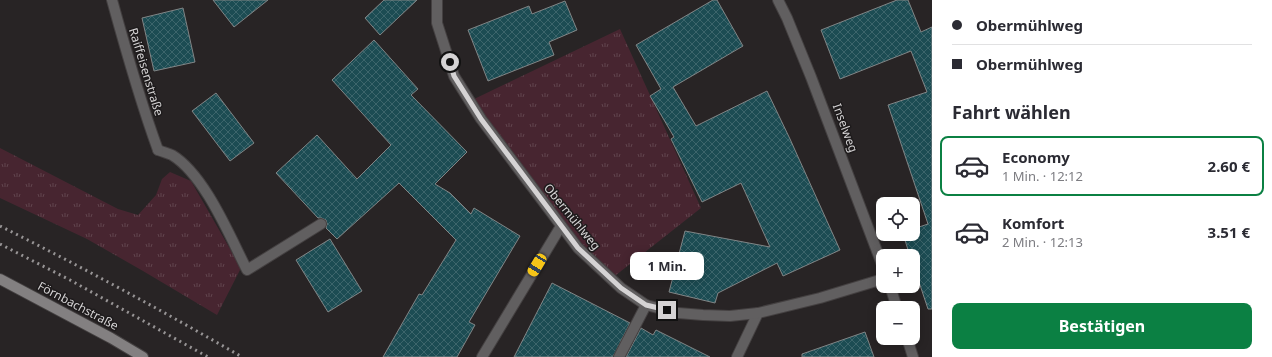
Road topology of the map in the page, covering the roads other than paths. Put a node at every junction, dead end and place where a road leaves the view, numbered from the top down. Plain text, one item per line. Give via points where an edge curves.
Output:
1 (112, 0) edge
2 (438, 0) edge
3 (778, 0) edge
4 (321, 224) dead end
5 (561, 226) junction
6 (876, 249) edge
7 (0, 279) edge
8 (876, 281) edge
9 (646, 305) junction
10 (758, 313) junction
11 (909, 345) edge
12 (143, 357) edge
13 (482, 357) edge
14 (619, 357) edge
15 (737, 357) edge
16 (913, 357) edge

1 - 4 street, Raiffeisenstraße via 140,99 158,150 172,155 184,164 199,182 247,270
2 - 5 street, Obermühlweg via 437,23 454,76 481,119
3 - 6 street, Inselweg via 812,77
5 - 9 street, Obermühlweg via 600,270
5 - 13 street
7 - 12 street, Förnbachstraße
8 - 10 street, Obermühlweg
9 - 10 street, Obermühlweg via 678,313 703,315
9 - 14 street
10 - 15 street
11 - 16 street

